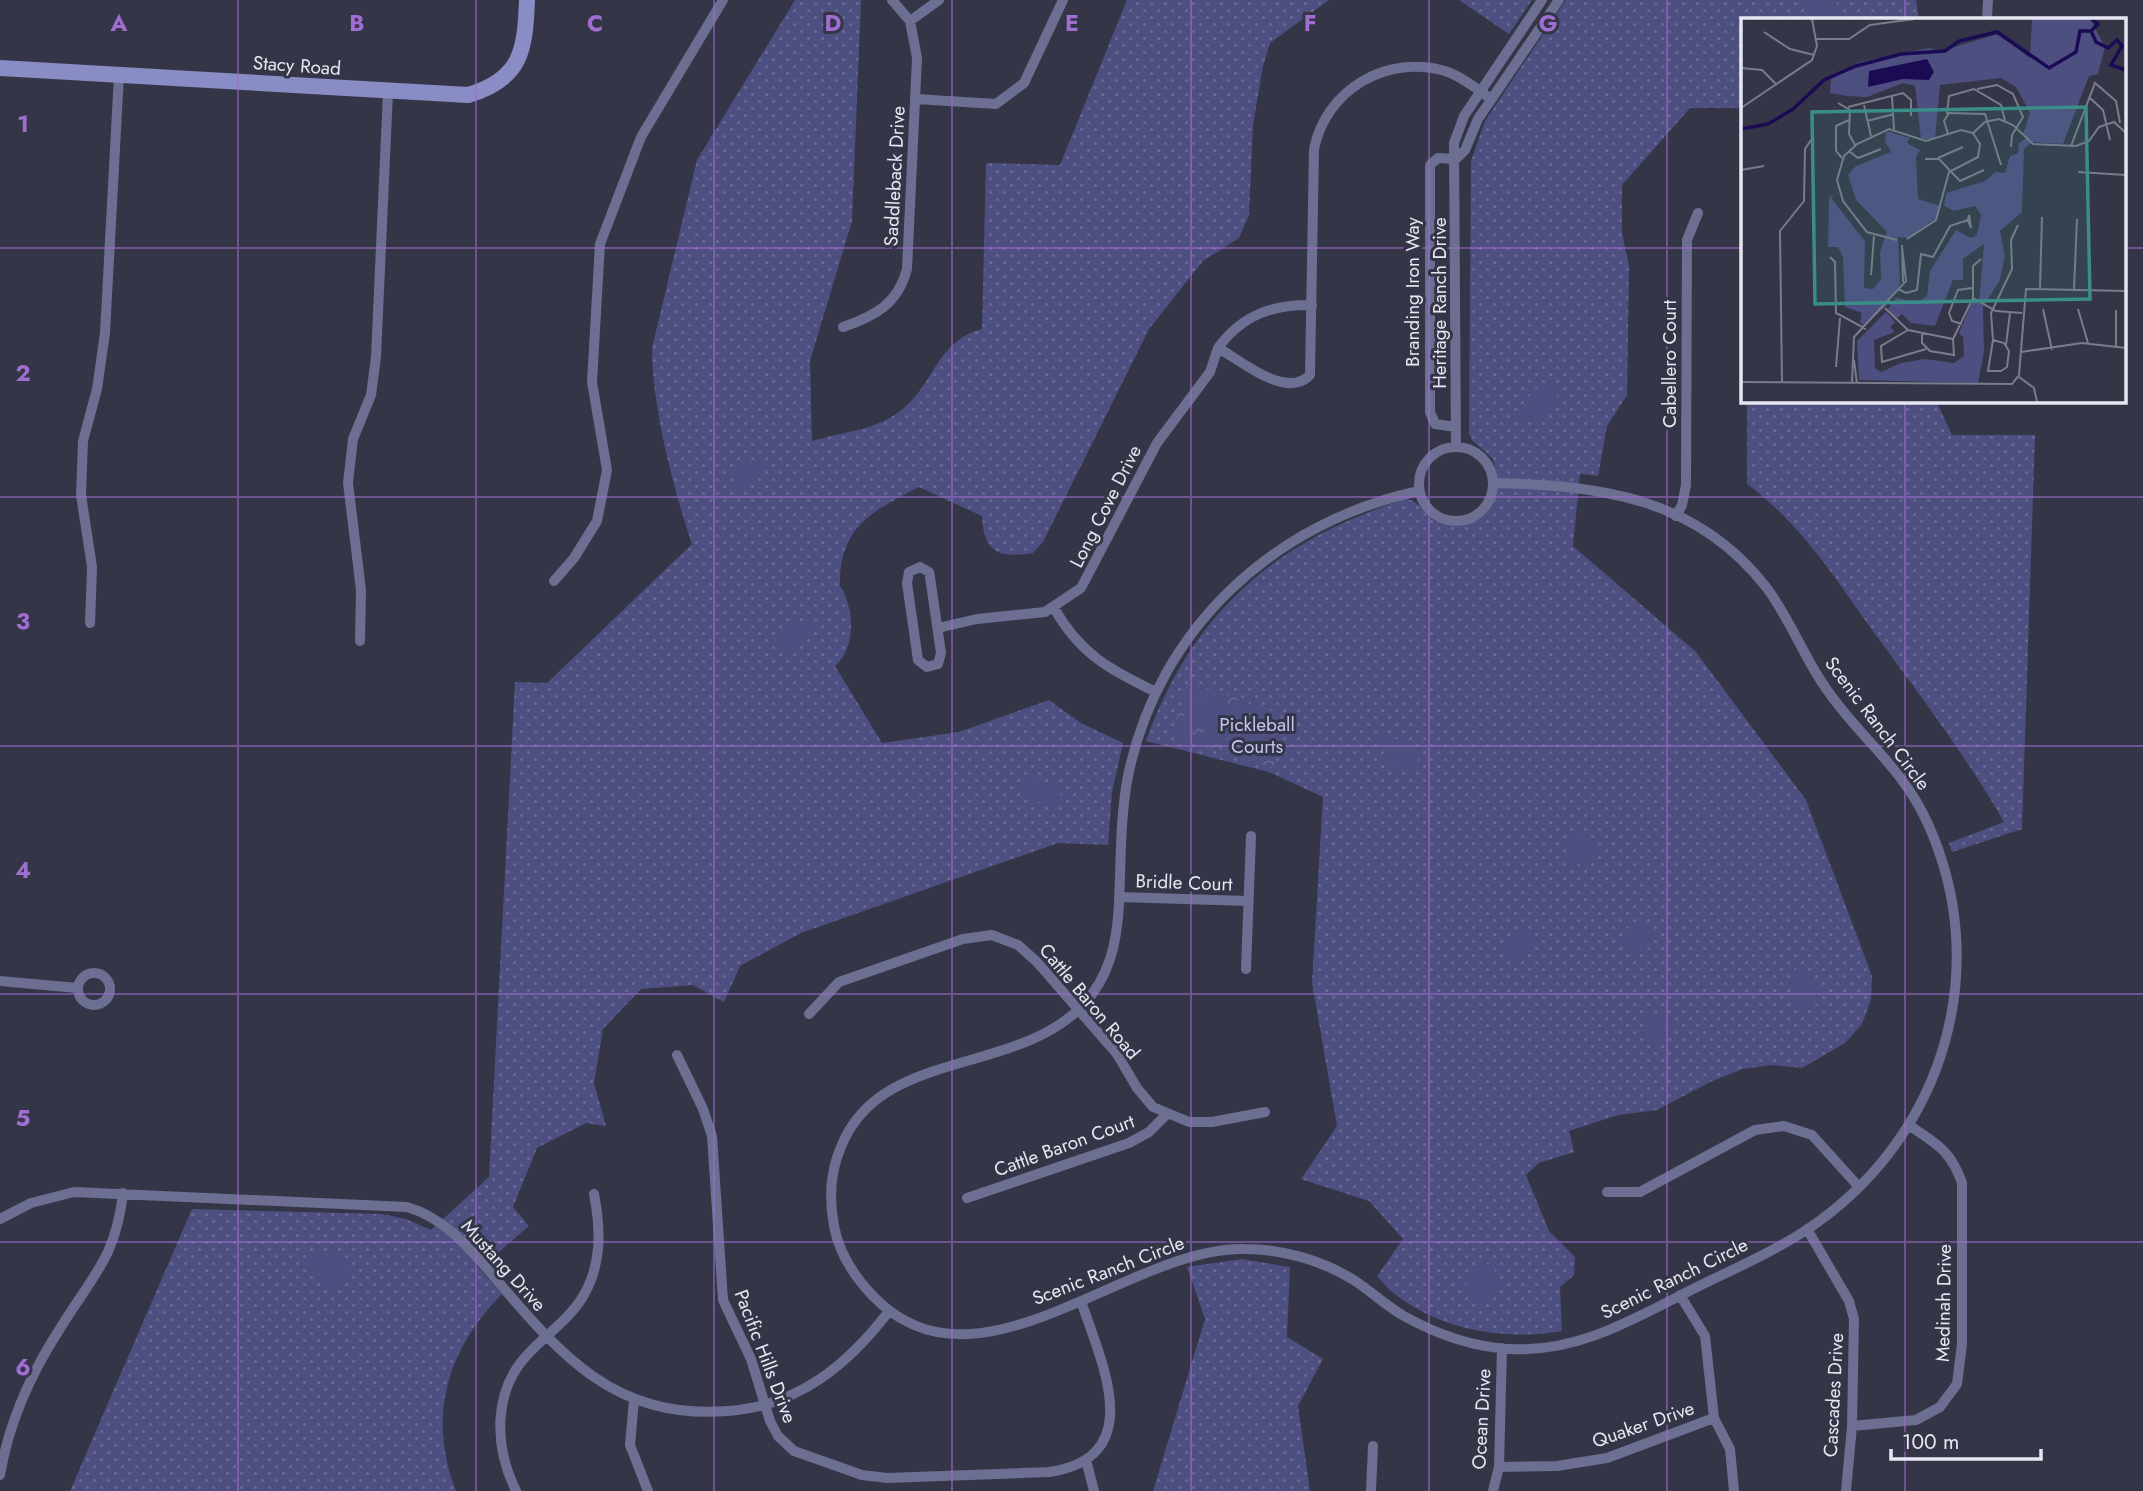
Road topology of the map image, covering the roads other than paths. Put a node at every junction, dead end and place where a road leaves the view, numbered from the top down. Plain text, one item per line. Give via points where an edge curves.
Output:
1 (527, 0) edge
2 (723, 0) edge
3 (892, 0) edge
4 (939, 0) edge
5 (1063, 0) edge
6 (1542, 0) edge
7 (1559, 0) edge
8 (1988, 0) edge
9 (1987, 18) edge
10 (910, 21) junction
11 (0, 68) edge
12 (119, 75) junction
13 (1480, 91) junction
14 (388, 92) junction
15 (916, 99) junction
16 (1491, 99) junction
17 (1456, 159) junction
18 (1698, 213) dead end
19 (1312, 305) junction
20 (843, 327) dead end
21 (1218, 348) junction
22 (1456, 427) junction
23 (1456, 447) junction
24 (1493, 483) junction
25 (1419, 491) junction
26 (1676, 516) junction
27 (554, 581) dead end
28 (1055, 608) junction
29 (90, 623) dead end
30 (938, 628) junction
31 (360, 641) dead end
32 (1156, 692) junction
33 (1251, 836) dead end
34 (1119, 897) junction
35 (1248, 901) junction
36 (1245, 969) dead end
37 (0, 982) edge
38 (77, 988) dead end
39 (1079, 1010) junction
40 (810, 1014) dead end
41 (677, 1055) dead end
42 (1265, 1112) dead end
43 (1166, 1115) junction
44 (1910, 1126) junction
45 (1859, 1187) junction
46 (1607, 1192) dead end
47 (123, 1193) junction
48 (594, 1194) dead end
49 (967, 1198) dead end
50 (0, 1219) edge
51 (1807, 1229) junction
52 (1680, 1295) junction
53 (1081, 1301) junction
54 (889, 1311) junction
55 (545, 1337) junction
56 (1502, 1348) junction
57 (634, 1400) junction
58 (764, 1406) junction
59 (1714, 1418) junction
60 (1852, 1426) junction
61 (1373, 1446) dead end
62 (1086, 1460) junction
63 (1499, 1466) junction
64 (0, 1475) edge
65 (516, 1491) edge
66 (648, 1491) edge
67 (1094, 1491) edge
68 (1371, 1491) edge
69 (1493, 1491) edge
70 (1734, 1491) edge
71 (1846, 1491) edge

1 - 14 main road, Stacy Road via 524,48 498,82 468,95
2 - 27 street via 641,137 600,244 592,382 607,470 597,521
3 - 10 street
4 - 10 street
5 - 15 street via 1024,83 996,104
6 - 13 street, Heritage Ranch Drive
7 - 16 street, Heritage Ranch Drive
8 - 9 street
10 - 15 street, Saddleback Drive via 916,45
11 - 12 main road, Stacy Road
12 - 14 main road, Stacy Road
12 - 29 street via 105,333 83,441 81,495 92,567
13 - 16 street
13 - 17 street, Heritage Ranch Drive via 1457,133
13 - 19 street via 1446,72 1394,69 1360,82 1331,106 1317,135 1312,163
14 - 31 street via 376,357 371,395 353,439 348,483 362,590
15 - 20 street, Saddleback Drive via 904,281 878,313
16 - 17 street, Heritage Ranch Drive
17 - 22 street, Heritage Ranch Drive
17 - 22 street, Branding Iron Way via 1438,159 1430,165 1431,419 1441,426
18 - 26 street, Cabellero Court via 1687,240 1686,485
19 - 21 street, Long Cove Drive via 1276,306 1260,313 1233,330
19 - 21 street via 1312,366 1310,375 1298,384 1281,383
21 - 28 street, Long Cove Drive via 1210,372 1157,443 1087,580
22 - 23 street, Heritage Ranch Drive
23 - 24 street via 1486,462
23 - 25 street via 1428,460
24 - 25 street via 1486,506 1477,515 1453,521 1431,512
24 - 26 street, Scenic Ranch Circle via 1605,491 1646,501
25 - 32 street, Scenic Ranch Circle via 1319,525 1258,564 1204,616
26 - 44 street, Scenic Ranch Circle via 1728,549 1760,579 1823,685 1912,794 1939,850 1952,901 1955,993 1937,1068
28 - 30 street
28 - 32 street via 1087,652
30 - 30 street via 929,572 919,567 907,576 918,660 927,667 941,659
32 - 34 street, Scenic Ranch Circle via 1127,783
33 - 35 street, Bridle Court
34 - 35 street, Bridle Court
34 - 39 street, Scenic Ranch Circle via 1112,954 1102,979
35 - 36 street, Bridle Court
37 - 38 street
39 - 40 street, Cattle Baron Road via 1028,953 992,935 963,939 854,976 828,991
39 - 43 street, Cattle Baron Road via 1117,1054 1144,1097
39 - 54 street, Scenic Ranch Circle via 1020,1044 894,1087 873,1100 854,1122 832,1176 833,1219 846,1261
41 - 58 street, Pacific Hills Drive via 709,1124 716,1164 723,1300 751,1359
42 - 43 street via 1201,1122
43 - 49 street, Cattle Baron Court via 1129,1143
44 - 45 street, Scenic Ranch Circle
44 - 60 street, Medinah Drive via 1955,1162 1962,1183 1962,1344 1957,1384 1940,1407 1916,1420
45 - 46 street via 1812,1135 1784,1126 1755,1130 1640,1192
45 - 51 street, Scenic Ranch Circle
47 - 50 street, Mustang Drive via 62,1194 30,1203
47 - 55 street, Mustang Drive via 372,1203 421,1211 460,1239
47 - 64 street via 110,1251 55,1336 22,1400 8,1432
48 - 55 street via 600,1235 592,1276 575,1308
51 - 52 street, Scenic Ranch Circle
51 - 60 street, Cascades Drive via 1849,1301 1854,1319
52 - 56 street, Scenic Ranch Circle via 1615,1329 1580,1341 1546,1348
52 - 59 street via 1705,1336
53 - 54 street, Scenic Ranch Circle via 982,1335 932,1330
53 - 56 street, Scenic Ranch Circle via 1187,1256 1220,1250 1269,1250 1329,1267 1433,1330
53 - 62 street via 1111,1404 1105,1438
54 - 58 street, Mustang Drive via 844,1363 812,1385
55 - 57 street, Mustang Drive via 578,1367
55 - 65 street via 520,1363 502,1404 500,1440
56 - 63 street, Ocean Drive
57 - 58 street, Mustang Drive via 698,1413
57 - 66 street via 630,1445
58 - 62 street, Pacific Hills Drive via 778,1436 794,1451 875,1477 1049,1472
59 - 63 street, Quaker Drive via 1607,1458 1557,1466
59 - 70 street via 1730,1449
60 - 71 street, Cascades Drive
61 - 68 street
62 - 67 street
63 - 69 street, Ocean Drive

